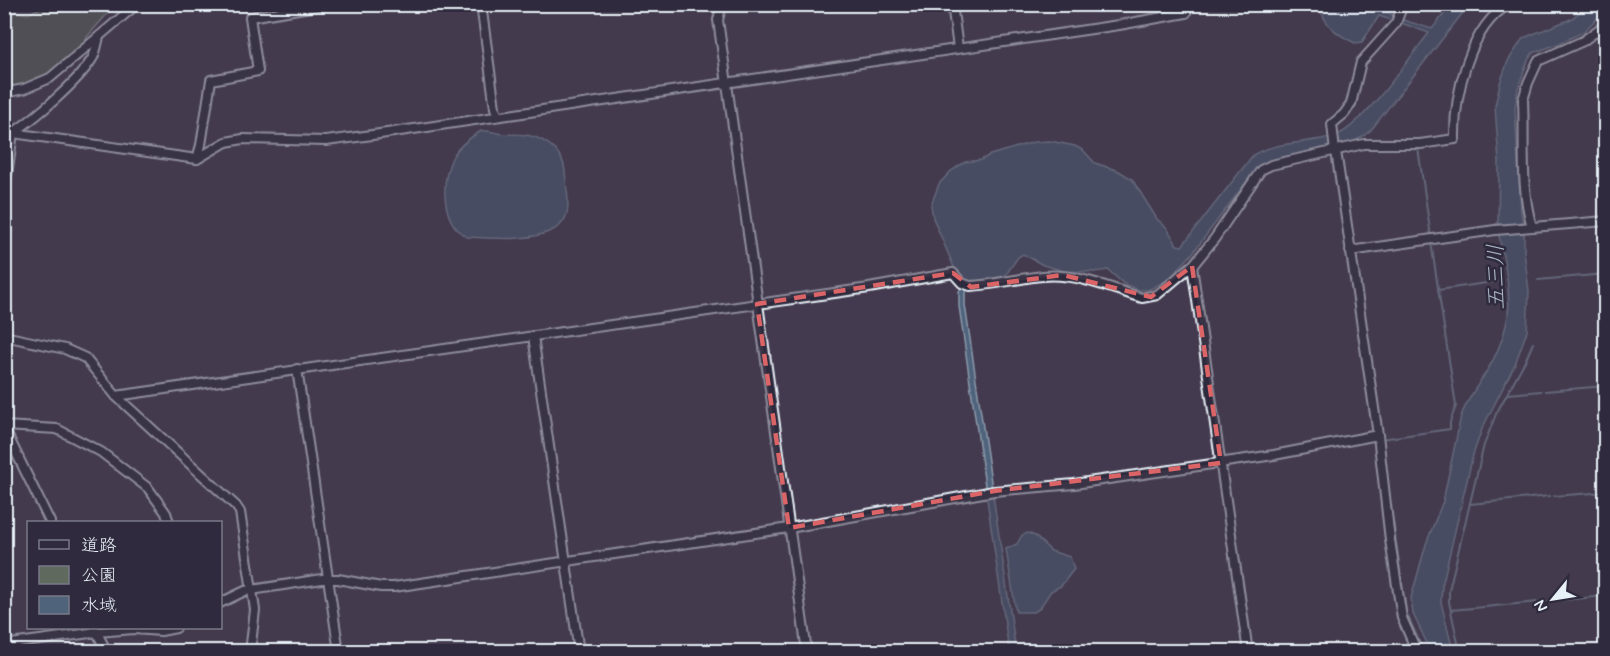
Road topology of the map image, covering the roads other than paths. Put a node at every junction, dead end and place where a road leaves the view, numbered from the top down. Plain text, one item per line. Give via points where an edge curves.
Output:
1 (137, 4) edge
2 (328, 4) edge
3 (481, 4) edge
4 (722, 4) edge
5 (952, 4) edge
6 (1185, 4) edge
7 (1403, 4) edge
8 (1510, 4) edge
9 (285, 8) edge
10 (1605, 24) edge
11 (99, 37) junction
12 (958, 48) junction
13 (727, 83) junction
14 (4, 93) edge
15 (498, 116) junction
16 (13, 134) junction
17 (1335, 151) junction
18 (197, 159) junction
19 (4, 197) edge
20 (1605, 221) edge
21 (1532, 227) junction
22 (1350, 251) junction
23 (1192, 266) junction
24 (757, 304) junction
25 (4, 336) edge
26 (533, 336) junction
27 (297, 369) junction
28 (116, 396) junction
29 (4, 427) edge
30 (1378, 435) junction
31 (1221, 463) junction
32 (50, 521) edge
33 (168, 521) edge
34 (789, 528) junction
35 (566, 562) junction
36 (328, 579) junction
37 (251, 589) junction
38 (222, 599) edge
39 (134, 629) edge
40 (134, 629) edge
41 (168, 629) edge
42 (96, 630) edge
43 (4, 645) edge
44 (100, 651) edge
45 (107, 651) edge
46 (250, 651) edge
47 (339, 651) edge
48 (579, 651) edge
49 (807, 651) edge
50 (1248, 651) edge
51 (1418, 651) edge

1 - 11 street
2 - 9 street
3 - 15 street
4 - 13 street via 718,20
5 - 12 street
6 - 12 street via 1186,13
7 - 17 street via 1396,23 1361,62 1351,104 1332,124
8 - 17 street via 1484,29 1463,73 1455,112 1455,140 1364,144
9 - 18 street via 250,17 258,72 211,80
10 - 21 street via 1583,41 1538,61 1525,91 1526,191
11 - 14 street via 50,78
11 - 16 street via 93,57 84,69
12 - 13 street
13 - 15 street
13 - 24 street
15 - 18 street via 326,141 243,139 226,142
16 - 18 street
16 - 19 street
17 - 22 street
17 - 23 street via 1261,170
20 - 21 street
21 - 22 street
22 - 30 street
23 - 24 street via 1151,297 1142,298 1063,276 966,285 952,273
23 - 31 street
24 - 26 street
24 - 34 street
25 - 28 street via 80,355
26 - 27 street
26 - 35 street
27 - 28 street
27 - 36 street
28 - 37 street via 236,506
29 - 32 street
29 - 33 street via 57,429 101,452 148,488
30 - 31 street
30 - 51 street via 1402,618
31 - 34 street via 989,492
31 - 50 street
34 - 35 street
34 - 49 street
35 - 36 street via 394,587
35 - 48 street
36 - 37 street
36 - 47 street
37 - 38 street
37 - 46 street via 255,610
39 - 42 street
40 - 41 street
42 - 43 street
42 - 44 street
42 - 45 street

